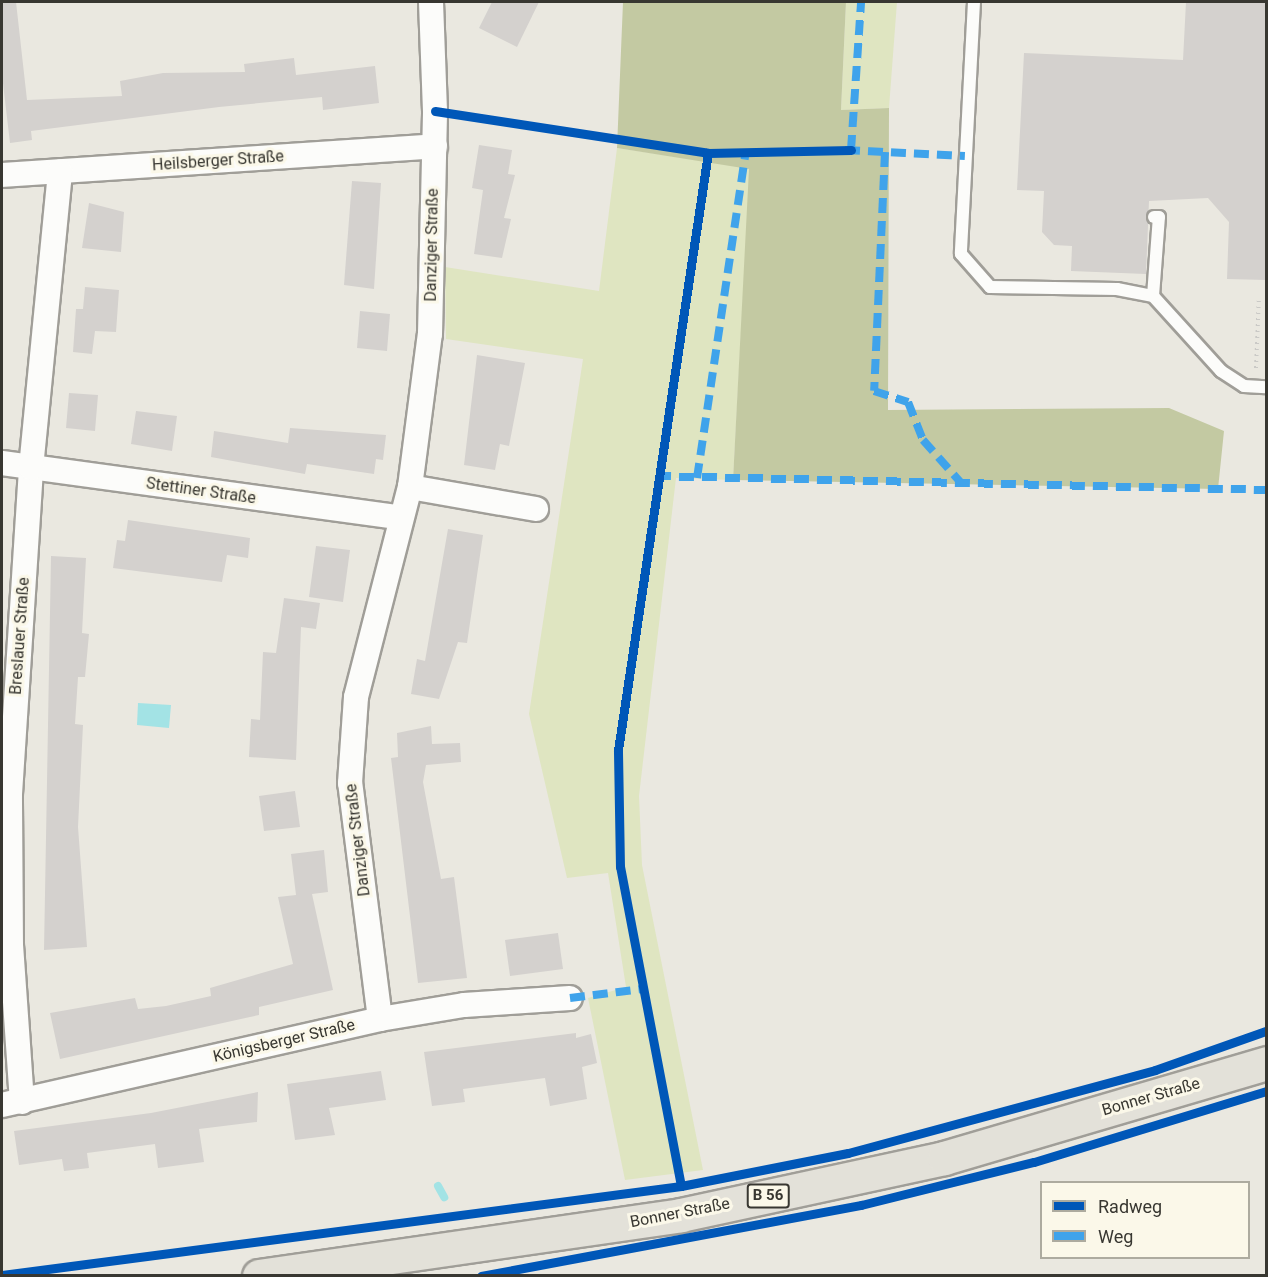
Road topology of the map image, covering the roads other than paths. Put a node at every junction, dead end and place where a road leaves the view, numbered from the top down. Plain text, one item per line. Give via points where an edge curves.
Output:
1 (431, 2) edge
2 (974, 2) edge
3 (435, 146) junction
4 (60, 171) junction
5 (2, 175) edge
6 (1154, 216) dead end
7 (1153, 296) junction
8 (1261, 387) edge
9 (2, 463) edge
10 (31, 468) junction
11 (410, 487) junction
12 (536, 509) dead end
13 (401, 518) junction
14 (570, 998) dead end
15 (380, 1019) junction
16 (1266, 1063) edge
17 (12, 1103) edge
18 (259, 1275) edge

1 - 3 street, Danziger Straße
2 - 7 lane via 961,255 990,287 1118,289
3 - 4 street, Heilsberger Straße
3 - 11 street, Danziger Straße via 430,334
4 - 5 street, Heilsberger Straße
4 - 10 street, Breslauer Straße
6 - 7 lane via 1159,217
7 - 8 lane via 1221,371
9 - 10 street, Stettiner Straße
10 - 13 street, Stettiner Straße
10 - 17 street, Breslauer Straße via 10,794
11 - 12 street
11 - 13 street, Danziger Straße
13 - 15 street, Danziger Straße via 356,697 350,783
14 - 15 street, Königsberger Straße via 464,1005
15 - 17 street, Königsberger Straße
16 - 18 main road, Bonner Straße / B 56 via 944,1158 681,1215

